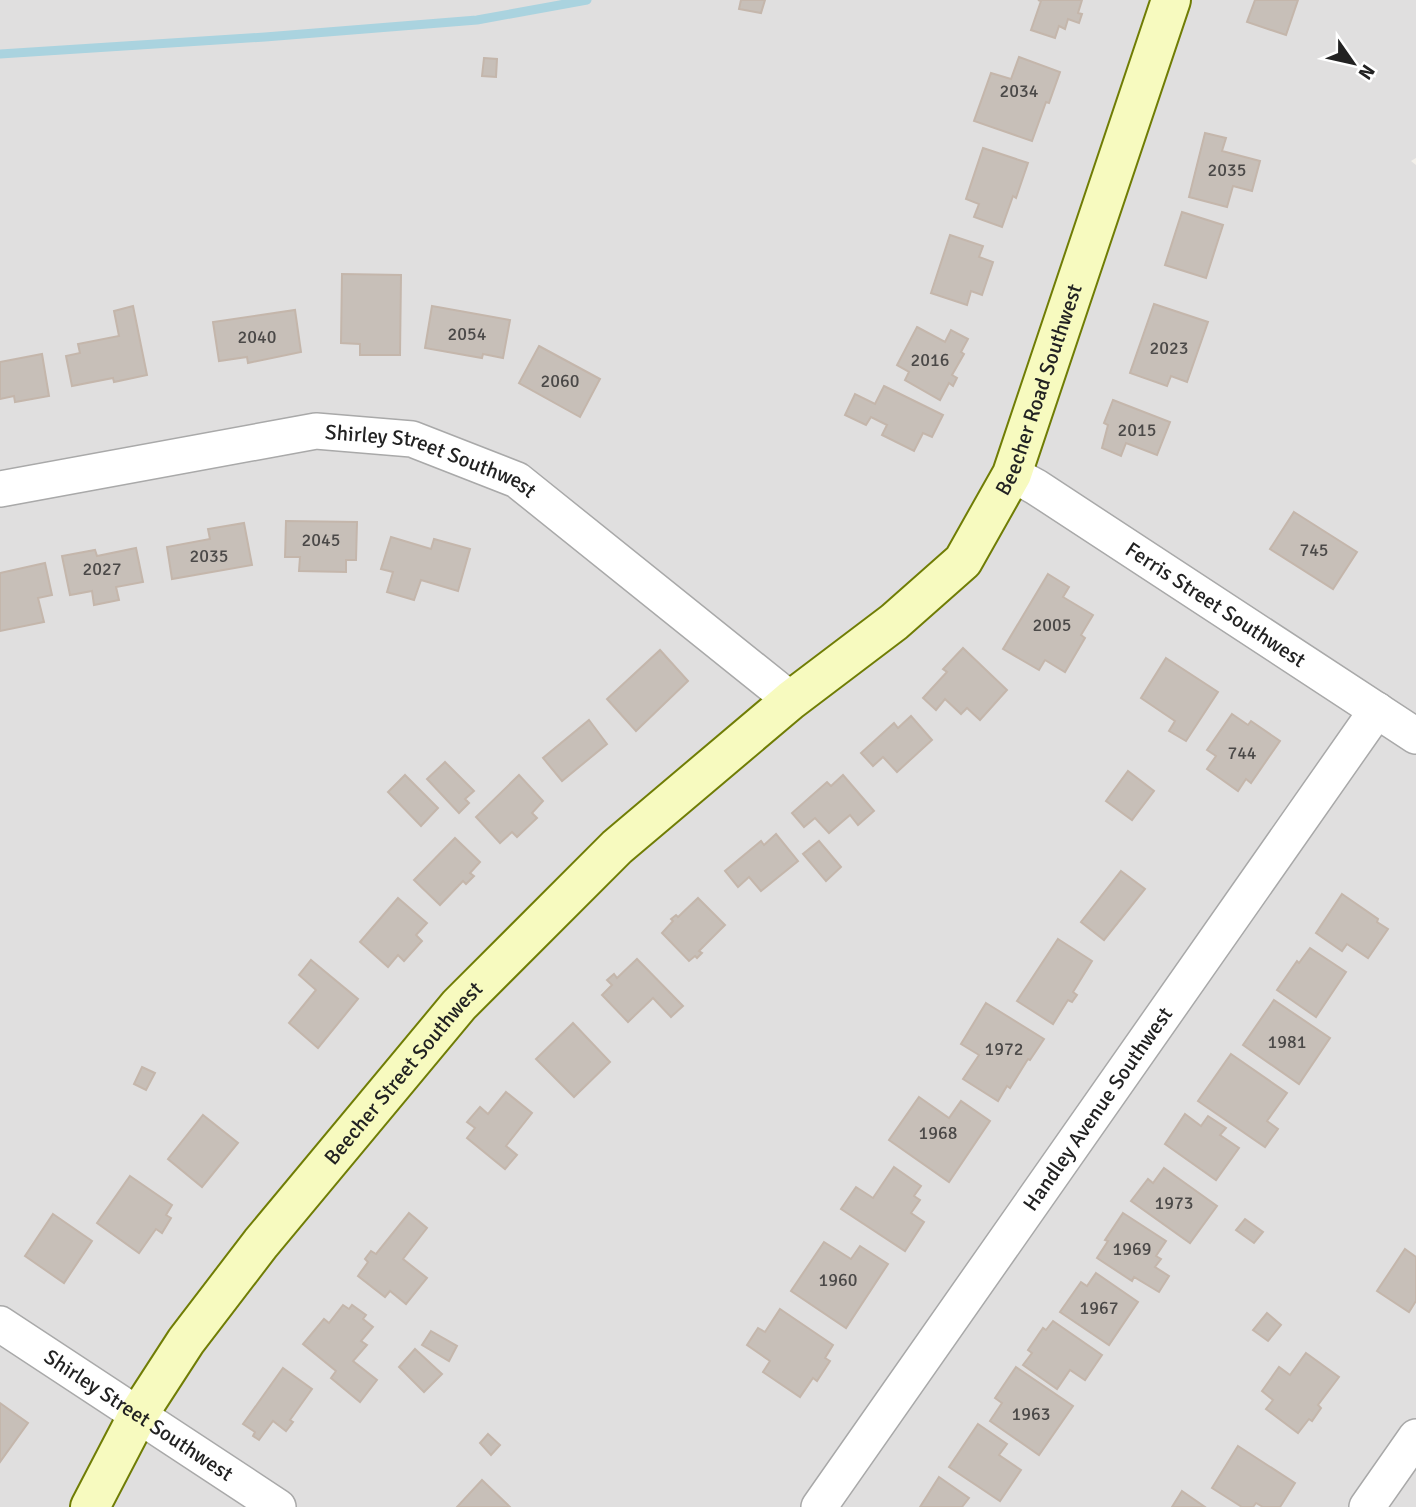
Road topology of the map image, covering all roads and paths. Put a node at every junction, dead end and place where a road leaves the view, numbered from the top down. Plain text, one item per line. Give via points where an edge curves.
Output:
1 (1171, 0) edge
2 (1012, 474) junction
3 (0, 489) edge
4 (791, 700) junction
5 (1377, 710) junction
6 (1416, 736) edge
7 (0, 1324) edge
8 (138, 1415) junction
9 (1416, 1437) edge
10 (90, 1507) edge
11 (278, 1507) edge
12 (818, 1507) edge
13 (1367, 1507) edge

1 - 2 street, Beecher Road Southwest
2 - 4 street, Beecher Road Southwest via 963,561 894,622
2 - 5 street, Ferris Street Southwest
3 - 4 street, Shirley Street Southwest via 316,431 412,439 517,480
4 - 8 street, Beecher Street Southwest via 618,847 460,1005 261,1243 186,1341
5 - 6 street, Ferris Street Southwest
5 - 12 street, Handley Avenue Southwest
7 - 8 street, Shirley Street Southwest
8 - 10 street, Beecher Street Southwest
8 - 11 street, Shirley Street Southwest
9 - 13 street

